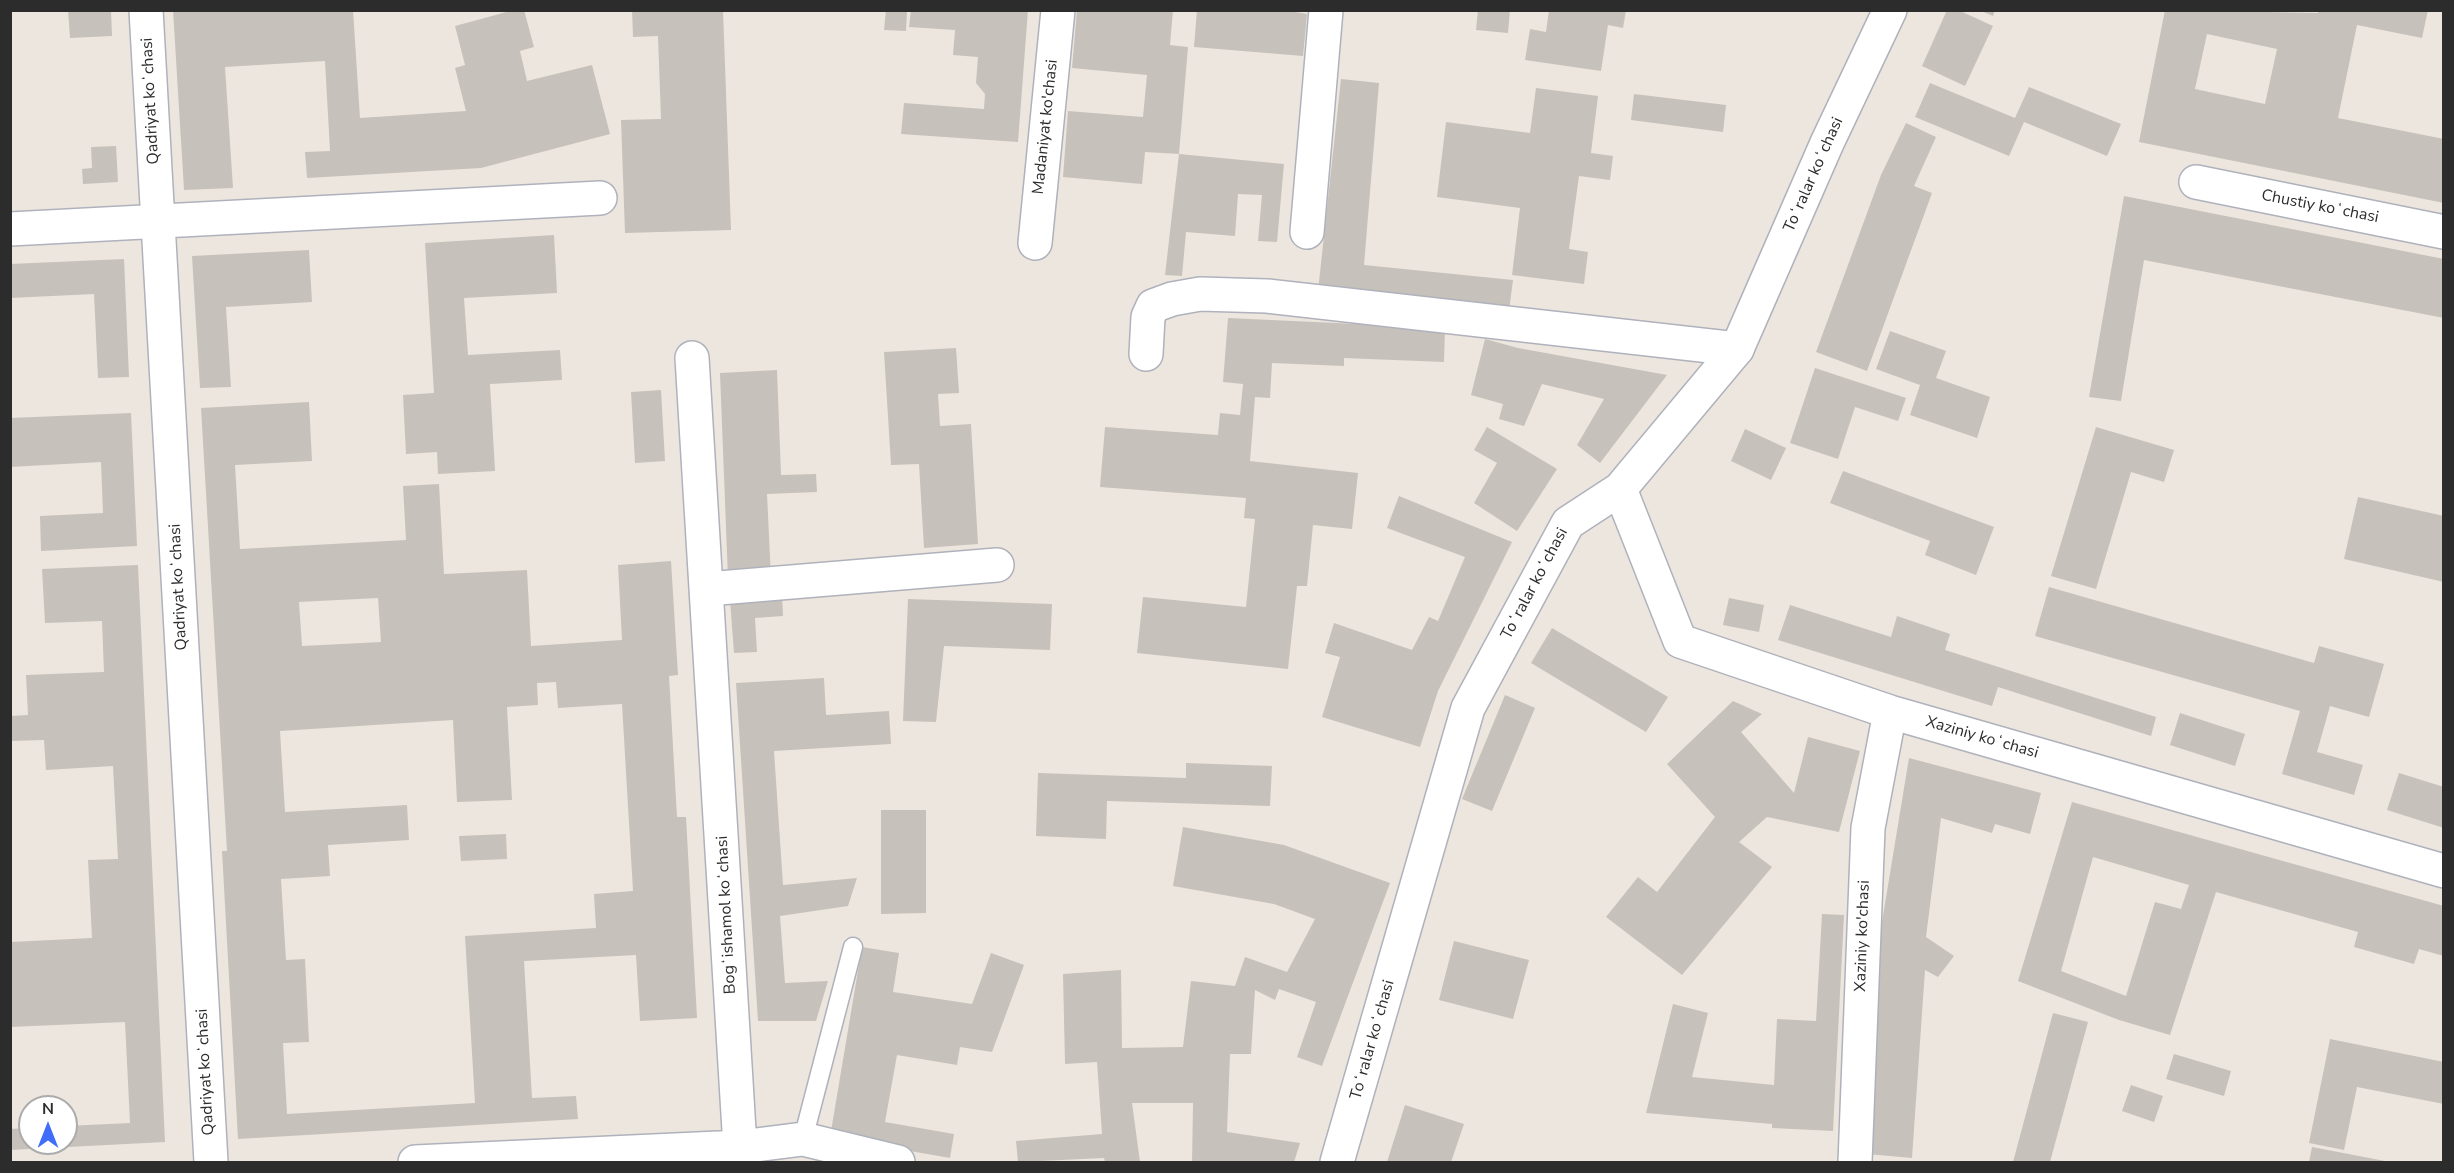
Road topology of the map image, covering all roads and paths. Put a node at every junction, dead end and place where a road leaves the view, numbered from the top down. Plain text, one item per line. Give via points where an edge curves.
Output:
1 (146, 10) edge
2 (1058, 10) edge
3 (1326, 10) edge
4 (1890, 10) edge
5 (2196, 182) dead end
6 (600, 198) dead end
7 (158, 221) junction
8 (10, 229) edge
9 (1307, 231) dead end
10 (2444, 232) edge
11 (1035, 243) dead end
12 (1737, 349) junction
13 (1146, 354) dead end
14 (692, 358) dead end
15 (1620, 489) junction
16 (997, 565) dead end
17 (707, 589) junction
18 (1890, 712) junction
19 (2444, 871) edge
20 (853, 947) dead end
21 (803, 1139) junction
22 (740, 1147) junction
23 (211, 1162) edge
24 (415, 1162) edge
25 (898, 1162) edge
26 (1337, 1162) edge
27 (1855, 1162) edge

1 - 7 street, Qadriyat koʻchasi
2 - 11 street, Madaniyat ko'chasi
3 - 9 street
4 - 12 street, Toʻralar koʻchasi
5 - 10 street, Chustiy koʻchasi
6 - 7 street
7 - 8 street
7 - 23 street, Qadriyat koʻchasi
12 - 13 street via 1266,296 1200,294 1153,306 1148,317
12 - 15 street, Toʻralar koʻchasi
14 - 17 street, Bogʻishamol koʻchasi
15 - 18 street, Xaziniy koʻchasi via 1680,641
15 - 26 street, Toʻralar koʻchasi via 1568,523 1468,708
16 - 17 street
17 - 22 street, Bogʻishamol koʻchasi
18 - 19 street, Xaziniy koʻchasi
18 - 27 street, Xaziniy ko'chasi via 1868,828
20 - 21 lane
21 - 22 street
21 - 25 street
22 - 24 street

